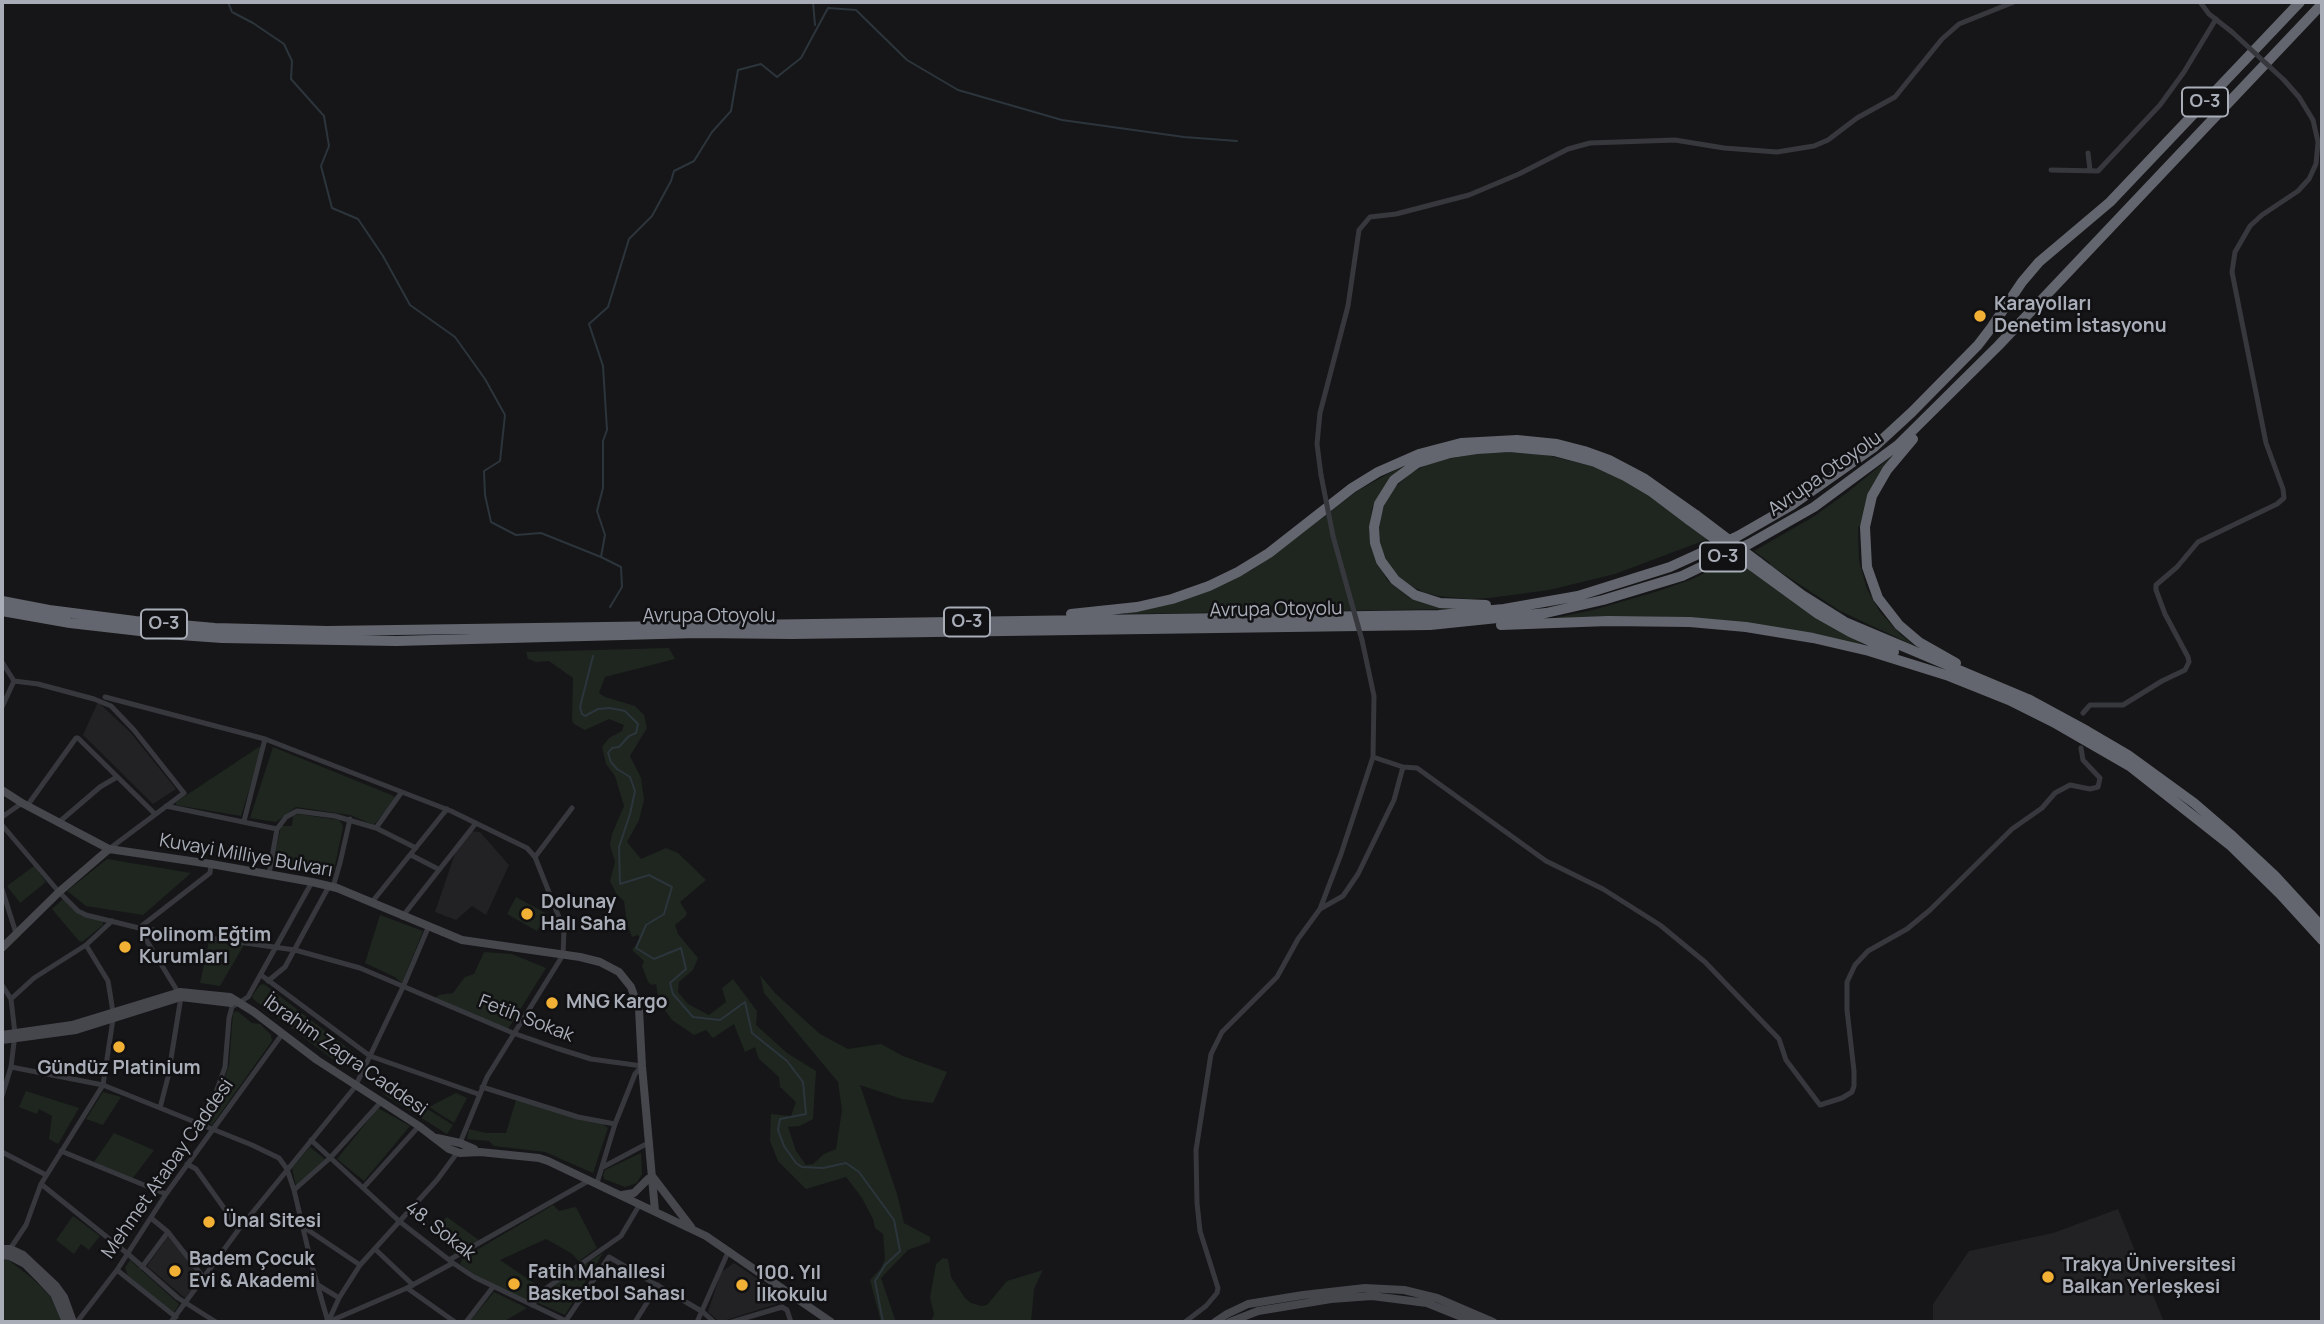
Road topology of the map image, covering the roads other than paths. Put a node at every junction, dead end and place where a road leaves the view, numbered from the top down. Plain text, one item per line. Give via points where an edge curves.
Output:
1 (2014, 2) edge
2 (2200, 2) edge
3 (2300, 2) edge
4 (2322, 4) edge
5 (2216, 19) junction
6 (2088, 153) dead end
7 (2051, 170) dead end
8 (2090, 170) junction
9 (1966, 379) junction
10 (1693, 517) junction
11 (1755, 564) junction
12 (1604, 589) junction
13 (2, 601) edge
14 (2, 611) edge
15 (999, 622) junction
16 (1430, 625) junction
17 (2, 662) edge
18 (1949, 676) junction
19 (14, 681) junction
20 (105, 697) dead end
21 (2028, 699) junction
22 (2, 707) edge
23 (2083, 713) dead end
24 (265, 739) junction
25 (2081, 748) dead end
26 (1373, 757) junction
27 (1403, 767) junction
28 (117, 776) junction
29 (2, 790) edge
30 (401, 793) junction
31 (25, 805) junction
32 (166, 806) junction
33 (572, 808) dead end
34 (447, 809) junction
35 (155, 814) junction
36 (2, 817) edge
37 (350, 819) junction
38 (244, 821) junction
39 (58, 822) junction
40 (476, 823) junction
41 (2, 825) edge
42 (376, 828) junction
43 (277, 829) junction
44 (416, 848) junction
45 (108, 849) junction
46 (411, 855) junction
47 (535, 857) junction
48 (212, 864) junction
49 (438, 869) junction
50 (269, 874) junction
51 (312, 882) junction
52 (331, 887) junction
53 (2, 889) edge
54 (60, 892) junction
55 (372, 902) junction
56 (1320, 909) junction
57 (402, 917) junction
58 (112, 921) junction
59 (2322, 927) edge
60 (139, 928) junction
61 (428, 928) junction
62 (16, 933) junction
63 (2322, 940) edge
64 (86, 945) junction
65 (276, 947) junction
66 (2, 948) edge
67 (295, 950) junction
68 (563, 955) junction
69 (261, 975) junction
70 (268, 981) junction
71 (2, 985) edge
72 (404, 987) junction
73 (181, 994) junction
74 (11, 999) junction
75 (237, 1002) junction
76 (113, 1016) junction
77 (283, 1033) junction
78 (513, 1033) junction
79 (14, 1037) junction
80 (2, 1038) edge
81 (370, 1056) junction
82 (642, 1066) junction
83 (11, 1067) junction
84 (103, 1085) junction
85 (355, 1087) junction
86 (482, 1087) junction
87 (478, 1094) junction
88 (2, 1097) edge
89 (380, 1103) junction
90 (160, 1108) junction
91 (615, 1125) junction
92 (204, 1126) junction
93 (419, 1126) junction
94 (213, 1130) junction
95 (311, 1139) junction
96 (650, 1142) junction
97 (459, 1148) junction
98 (61, 1151) junction
99 (2, 1152) edge
100 (330, 1158) junction
101 (187, 1164) junction
102 (603, 1167) junction
103 (287, 1168) junction
104 (650, 1174) junction
105 (46, 1175) junction
106 (593, 1182) junction
107 (41, 1184) junction
108 (363, 1188) junction
109 (294, 1190) junction
110 (166, 1194) junction
111 (622, 1196) junction
112 (648, 1207) junction
113 (151, 1218) junction
114 (399, 1221) junction
115 (239, 1228) junction
116 (304, 1228) junction
117 (693, 1229) junction
118 (168, 1232) junction
119 (375, 1249) junction
120 (729, 1250) junction
121 (5, 1252) edge
122 (128, 1254) junction
123 (451, 1261) junction
124 (360, 1265) junction
125 (142, 1267) junction
126 (117, 1270) junction
127 (204, 1278) junction
128 (658, 1285) junction
129 (318, 1286) junction
130 (410, 1287) junction
131 (493, 1287) junction
132 (339, 1298) junction
133 (186, 1304) junction
134 (532, 1305) junction
135 (703, 1312) junction
136 (173, 1320) edge
137 (66, 1322) edge
138 (75, 1322) edge
139 (216, 1322) edge
140 (333, 1322) edge
141 (455, 1322) edge
142 (467, 1322) edge
143 (566, 1322) edge
144 (635, 1322) edge
145 (697, 1322) edge
146 (714, 1322) edge
147 (732, 1322) edge
148 (791, 1322) edge
149 (831, 1322) edge
150 (1185, 1322) edge
151 (1215, 1322) edge
152 (1230, 1322) edge
153 (1474, 1322) edge
154 (1493, 1322) edge

1 - 26 street, bridge via 1952,29 1895,97 1814,146 1777,152 1675,140 1590,143 1469,195 1370,217 1360,230 1317,444 1333,536 1374,696
2 - 5 street
3 - 12 highway, Avrupa Otoyolu / O-3 via 2118,194 2039,262 1978,345 1873,448 1812,492 1738,536 1679,564
4 - 9 highway, Avrupa Otoyolu / O-3
5 - 8 street via 2160,105 2098,171
5 - 23 street, bridge via 2300,97 2313,120 2318,142 2309,179 2250,226 2235,252 2232,272 2266,443 2284,498 2199,542 2156,585 2165,614 2188,657 2185,670 2123,705 2090,705
6 - 8 street
7 - 8 street
9 - 16 highway, Avrupa Otoyolu / O-3 via 1898,445 1834,494 1710,564 1574,607
9 - 21 highway via 1894,460 1876,488 1865,527 1867,567 1878,598 1910,635 1943,657
10 - 11 highway, bridge
10 - 12 highway via 1611,470 1566,454 1524,448 1477,449 1426,460 1402,473 1379,504 1375,519 1378,551 1385,567 1415,595 1463,606
10 - 15 highway via 1646,479 1584,451 1517,439 1461,443 1378,472 1269,553 1201,589 1129,609
11 - 18 highway via 1804,605 1850,632
11 - 21 highway via 1863,631
12 - 15 highway, Avrupa Otoyolu / O-3 via 1523,606 1439,615
13 - 15 highway, Avrupa Otoyolu / O-3 via 135,621 299,631
14 - 16 highway, Avrupa Otoyolu / O-3 via 166,634 306,640
16 - 18 highway via 1608,621 1720,625 1869,650
17 - 19 street
18 - 63 highway via 2009,700 2131,767 2230,845
19 - 22 street
19 - 32 street via 111,706 184,793
20 - 24 street
21 - 59 highway via 2117,748 2194,803 2247,849
24 - 30 street
24 - 38 street
25 - 27 street via 2083,760 2100,778 2098,787 2061,789 2012,829 1930,910 1859,960 1847,982 1854,1086 1852,1093 1820,1105 1786,1060 1779,1039 1705,962 1660,925 1546,861 1418,768
26 - 27 street
26 - 56 street
27 - 56 street via 1394,800 1358,874 1342,896
28 - 31 street via 76,738
28 - 35 street
28 - 39 street
29 - 31 main road, Kuvayi Milliye Bulvarı
30 - 34 street
30 - 42 street
31 - 36 street
31 - 39 main road, Kuvayi Milliye Bulvarı
32 - 35 street
32 - 38 street
33 - 47 street
34 - 40 street
34 - 44 street
35 - 45 street
37 - 42 street
37 - 43 street via 297,811
37 - 52 street
38 - 43 street
39 - 45 main road, Kuvayi Milliye Bulvarı
40 - 47 street via 527,848
40 - 49 street
41 - 54 street, Fetih Sokak
42 - 44 street
43 - 50 street
44 - 46 street
45 - 48 main road, Kuvayi Milliye Bulvarı
45 - 54 main road
46 - 49 street
46 - 55 street
47 - 68 street via 564,930
48 - 50 main road, Kuvayi Milliye Bulvarı
48 - 60 street via 210,873
49 - 57 street
50 - 51 main road, Kuvayi Milliye Bulvarı
51 - 52 main road, Kuvayi Milliye Bulvarı
51 - 65 street
52 - 55 main road, Kuvayi Milliye Bulvarı
52 - 67 street
53 - 62 street
54 - 58 street, Fetih Sokak via 78,911
54 - 62 main road
55 - 57 main road, Kuvayi Milliye Bulvarı
56 - 150 street via 1271,984 1222,1032 1211,1054 1198,1139 1197,1203 1217,1293
57 - 61 main road, Kuvayi Milliye Bulvarı
58 - 60 street, Fetih Sokak
58 - 64 street
60 - 65 street, Fetih Sokak
60 - 73 street
61 - 68 main road, Kuvayi Milliye Bulvarı via 462,940
61 - 72 street
62 - 66 main road
64 - 74 street via 34,978
64 - 76 street via 108,981
65 - 67 street, Fetih Sokak
65 - 69 street
67 - 70 street via 285,967
67 - 72 street, Fetih Sokak via 360,968
68 - 78 street
68 - 82 main road, Kuvayi Milliye Bulvarı via 600,962 625,978 639,1009
69 - 70 street
69 - 75 street via 248,997
70 - 81 street
71 - 74 street
72 - 78 street, Fetih Sokak
72 - 81 street
73 - 75 main road
73 - 76 main road
73 - 90 street
74 - 79 street
75 - 77 main road, İbrahim Zagra Caddesi
75 - 92 street via 229,1018 225,1066
76 - 79 main road
76 - 84 street
77 - 85 main road, İbrahim Zagra Caddesi
77 - 94 street, Mehmet Atabay Caddesi
78 - 82 street, Fetih Sokak via 591,1059
78 - 86 street
79 - 80 main road
79 - 83 street
81 - 85 street
81 - 87 street
82 - 91 street
82 - 96 main road, Kuvayi Milliye Bulvarı
83 - 84 street
83 - 88 street
84 - 90 street
84 - 98 street
85 - 89 main road, İbrahim Zagra Caddesi
85 - 95 street
86 - 87 street
86 - 91 street
87 - 97 street
89 - 93 main road, İbrahim Zagra Caddesi
89 - 100 street
90 - 92 street
91 - 102 street
92 - 94 street
93 - 97 main road, İbrahim Zagra Caddesi
93 - 108 street
94 - 101 street, Mehmet Atabay Caddesi
94 - 103 street via 276,1156
95 - 100 street, 48. Sokak
95 - 103 street
96 - 102 street
96 - 104 main road, Kuvayi Milliye Bulvarı
97 - 106 main road, İbrahim Zagra Caddesi via 539,1158
97 - 114 street
98 - 105 street
98 - 110 street
99 - 105 street
100 - 108 street, 48. Sokak
100 - 109 street
101 - 110 street, Mehmet Atabay Caddesi
101 - 115 street via 196,1169
102 - 106 street
103 - 109 street
103 - 115 street
104 - 111 main road via 634,1193
104 - 112 main road, Kuvayi Milliye Bulvarı
104 - 117 main road
105 - 107 street
106 - 111 main road, İbrahim Zagra Caddesi
106 - 123 street
107 - 121 street via 26,1225
107 - 122 street
108 - 114 street, 48. Sokak
109 - 116 street
110 - 113 street, Mehmet Atabay Caddesi
111 - 112 main road, İbrahim Zagra Caddesi
112 - 117 main road, İbrahim Zagra Caddesi
112 - 134 street via 621,1236 545,1289
113 - 118 street
113 - 122 street, Mehmet Atabay Caddesi
114 - 119 street
114 - 123 street, 48. Sokak
115 - 127 street
116 - 124 street
116 - 129 street
117 - 120 main road, İbrahim Zagra Caddesi
118 - 125 street
118 - 127 street
119 - 124 street
119 - 130 street
120 - 135 street
120 - 149 main road, İbrahim Zagra Caddesi
121 - 137 main road via 25,1264 49,1289
121 - 138 main road via 23,1255 60,1291
122 - 125 street
122 - 126 street, Mehmet Atabay Caddesi
123 - 130 street
123 - 131 street, 48. Sokak
124 - 132 street
125 - 133 street
126 - 136 street
126 - 138 street, Mehmet Atabay Caddesi
127 - 133 street
128 - 135 street
128 - 143 street via 609,1257
128 - 144 street
129 - 132 street
129 - 140 street
130 - 140 street
130 - 141 street
131 - 134 street, 48. Sokak
131 - 142 street
132 - 140 street
133 - 136 street
133 - 139 street
134 - 143 street, 48. Sokak
135 - 145 street
135 - 146 street
147 - 148 street via 782,1307
151 - 154 main road via 1248,1304 1365,1288 1427,1295
152 - 153 main road via 1258,1311 1372,1296 1426,1303

